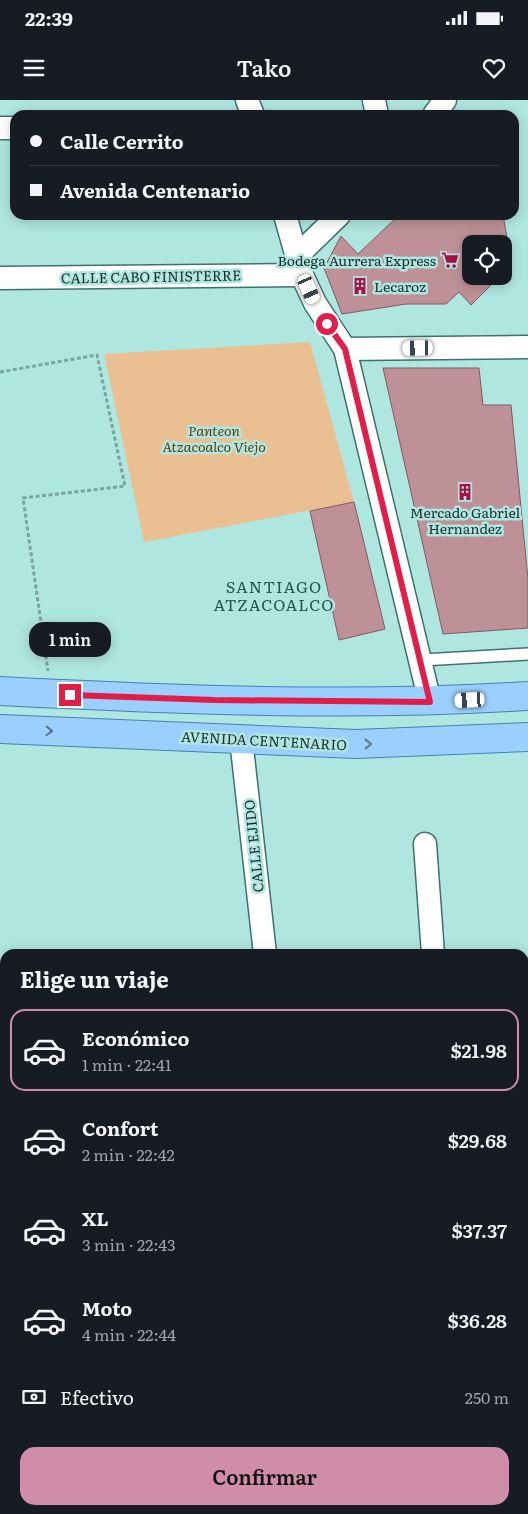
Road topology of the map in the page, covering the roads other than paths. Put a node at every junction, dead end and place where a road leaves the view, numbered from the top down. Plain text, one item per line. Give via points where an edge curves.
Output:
1 (286, 220) edge
2 (335, 220) edge
3 (300, 265) junction
4 (0, 278) edge
5 (528, 347) edge
6 (345, 349) junction
7 (528, 654) edge
8 (422, 660) junction
9 (0, 691) edge
10 (528, 696) edge
11 (430, 702) junction
12 (0, 729) edge
13 (528, 738) edge
14 (241, 739) junction
15 (425, 844) dead end
16 (264, 949) edge
17 (433, 949) edge

1 - 3 street
2 - 3 street
3 - 4 street, CALLE CABO FINISTERRE
3 - 6 street via 315,303
5 - 6 street
6 - 8 street
7 - 8 lane
8 - 11 street
9 - 11 main road via 214,700
10 - 11 main road
12 -> 14 main road, AVENIDA CENTENARIO
14 -> 13 main road, AVENIDA CENTENARIO via 356,744
14 - 16 street, CALLE EJIDO
15 - 17 street

